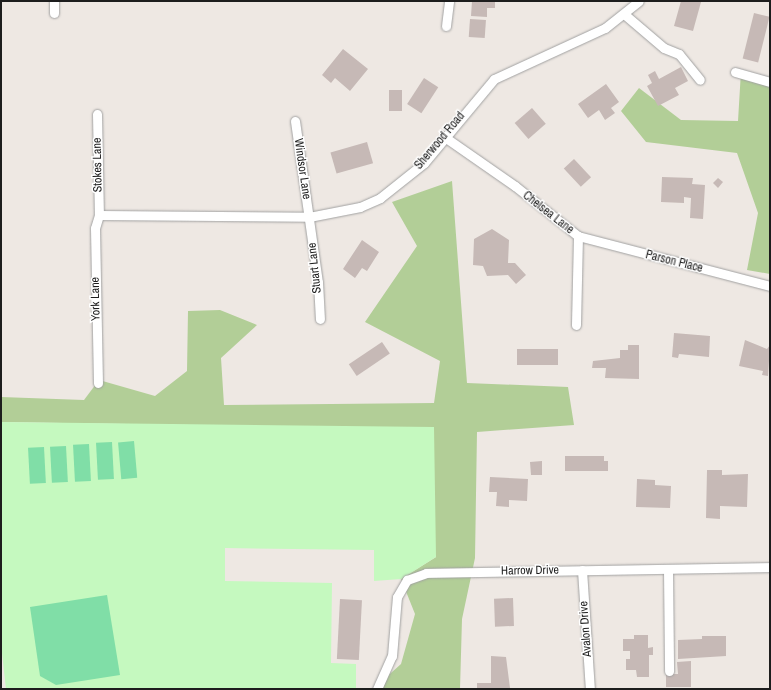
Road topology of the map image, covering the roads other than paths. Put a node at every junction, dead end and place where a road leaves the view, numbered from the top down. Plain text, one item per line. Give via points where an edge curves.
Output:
1 (54, 1) edge
2 (449, 1) edge
3 (639, 1) edge
4 (54, 13) dead end
5 (624, 14) junction
6 (446, 26) dead end
7 (735, 72) dead end
8 (700, 80) dead end
9 (770, 82) edge
10 (97, 114) dead end
11 (295, 121) dead end
12 (446, 138) junction
13 (99, 215) junction
14 (309, 217) junction
15 (578, 236) junction
16 (770, 286) edge
17 (320, 319) dead end
18 (576, 326) dead end
19 (98, 383) dead end
20 (770, 567) edge
21 (668, 569) junction
22 (582, 570) junction
23 (669, 671) dead end
24 (377, 689) edge
25 (590, 689) edge

1 - 4 street
2 - 6 street
3 - 5 street, Sherwood Road
5 - 8 street via 664,48 679,54
5 - 12 street, Sherwood Road via 572,44 494,79
7 - 9 street
10 - 13 street, Stokes Lane
11 - 14 street, Windsor Lane
12 - 14 street, Sherwood Road via 424,163 380,198 360,207
12 - 15 street, Chelsea Lane via 515,186
13 - 14 street, Sherwood Road
13 - 19 street, York Lane via 95,228
14 - 17 street, Stuart Lane
15 - 16 street, Parson Place
15 - 18 street, Chelsea Lane
20 - 21 street, Harrow Drive
21 - 22 street, Harrow Drive
21 - 23 street
22 - 24 street, Harrow Drive via 426,572 407,580 397,597 392,656
22 - 25 street, Avalon Drive

